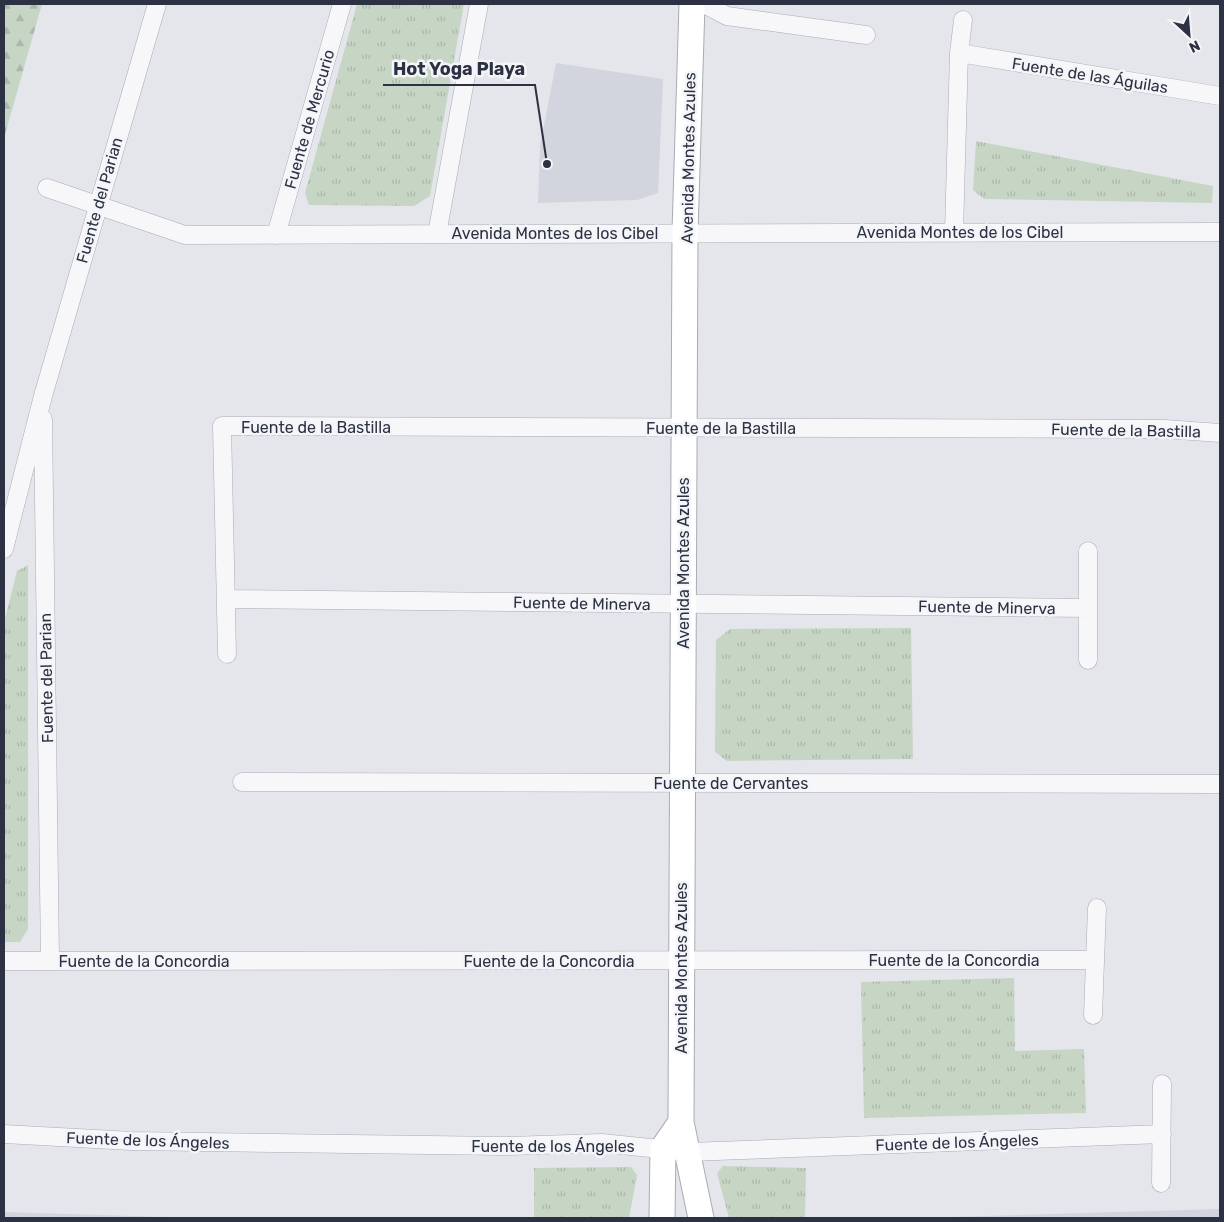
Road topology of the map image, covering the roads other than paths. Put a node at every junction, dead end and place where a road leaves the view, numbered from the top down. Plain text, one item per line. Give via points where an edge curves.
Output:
1 (157, 4) edge
2 (342, 4) edge
3 (479, 4) edge
4 (692, 4) edge
5 (704, 4) edge
6 (963, 20) dead end
7 (866, 35) dead end
8 (959, 53) junction
9 (1220, 96) edge
10 (47, 188) dead end
11 (98, 204) junction
12 (686, 232) junction
13 (954, 232) junction
14 (1220, 232) edge
15 (437, 234) junction
16 (276, 235) junction
17 (43, 396) junction
18 (684, 428) junction
19 (1220, 433) edge
20 (4, 549) edge
21 (1088, 551) dead end
22 (226, 599) junction
23 (683, 604) junction
24 (1088, 608) junction
25 (227, 654) dead end
26 (1088, 660) dead end
27 (242, 782) dead end
28 (682, 783) junction
29 (1220, 784) edge
30 (1098, 908) dead end
31 (681, 960) junction
32 (1095, 960) junction
33 (4, 961) edge
34 (50, 961) junction
35 (1093, 1015) dead end
36 (1162, 1084) dead end
37 (680, 1122) junction
38 (4, 1134) edge
39 (1162, 1134) junction
40 (663, 1148) junction
41 (689, 1152) junction
42 (1161, 1183) dead end
43 (662, 1218) edge
44 (701, 1218) edge

1 - 11 street, Fuente del Parian
2 - 16 street, Fuente de Mercurio
3 - 15 street
4 - 12 street, Avenida Montes Azules
5 - 7 street via 727,16
6 - 8 street
8 - 9 street, Fuente de las Águilas
8 - 13 street
10 - 11 street, Avenida Montes de los Cibel
11 - 16 street, Avenida Montes de los Cibel via 185,235
11 - 17 street, Fuente del Parian
12 - 13 street, Avenida Montes de los Cibel
12 - 15 street, Avenida Montes de los Cibel
12 - 18 street, Avenida Montes Azules
13 - 14 street, Avenida Montes de los Cibel
15 - 16 street, Avenida Montes de los Cibel
17 - 20 street, Fuente del Parian
17 - 34 street, Fuente del Parian
18 - 19 street, Fuente de la Bastilla via 1164,429
18 - 22 street, Fuente de la Bastilla via 222,426
18 - 23 street, Avenida Montes Azules
21 - 24 street
22 - 23 street, Fuente de Minerva
22 - 25 street
23 - 24 street, Fuente de Minerva
23 - 28 street, Avenida Montes Azules
24 - 26 street
27 - 28 street, Fuente de Cervantes
28 - 29 street, Fuente de Cervantes
28 - 31 street, Avenida Montes Azules
30 - 32 street
31 - 32 street, Fuente de la Concordia
31 - 34 street, Fuente de la Concordia
31 - 37 street, Avenida Montes Azules
32 - 35 street
33 - 34 street, Fuente de la Concordia
36 - 39 street
37 - 40 street
37 - 41 street, Avenida Montes Azules
38 - 40 street, Fuente de los Ángeles via 132,1141 505,1146 602,1143
39 - 41 street, Fuente de los Ángeles
39 - 42 street
40 - 41 street, Fuente de los Ángeles
40 - 43 street
41 - 44 street, Avenida Montes Azules

